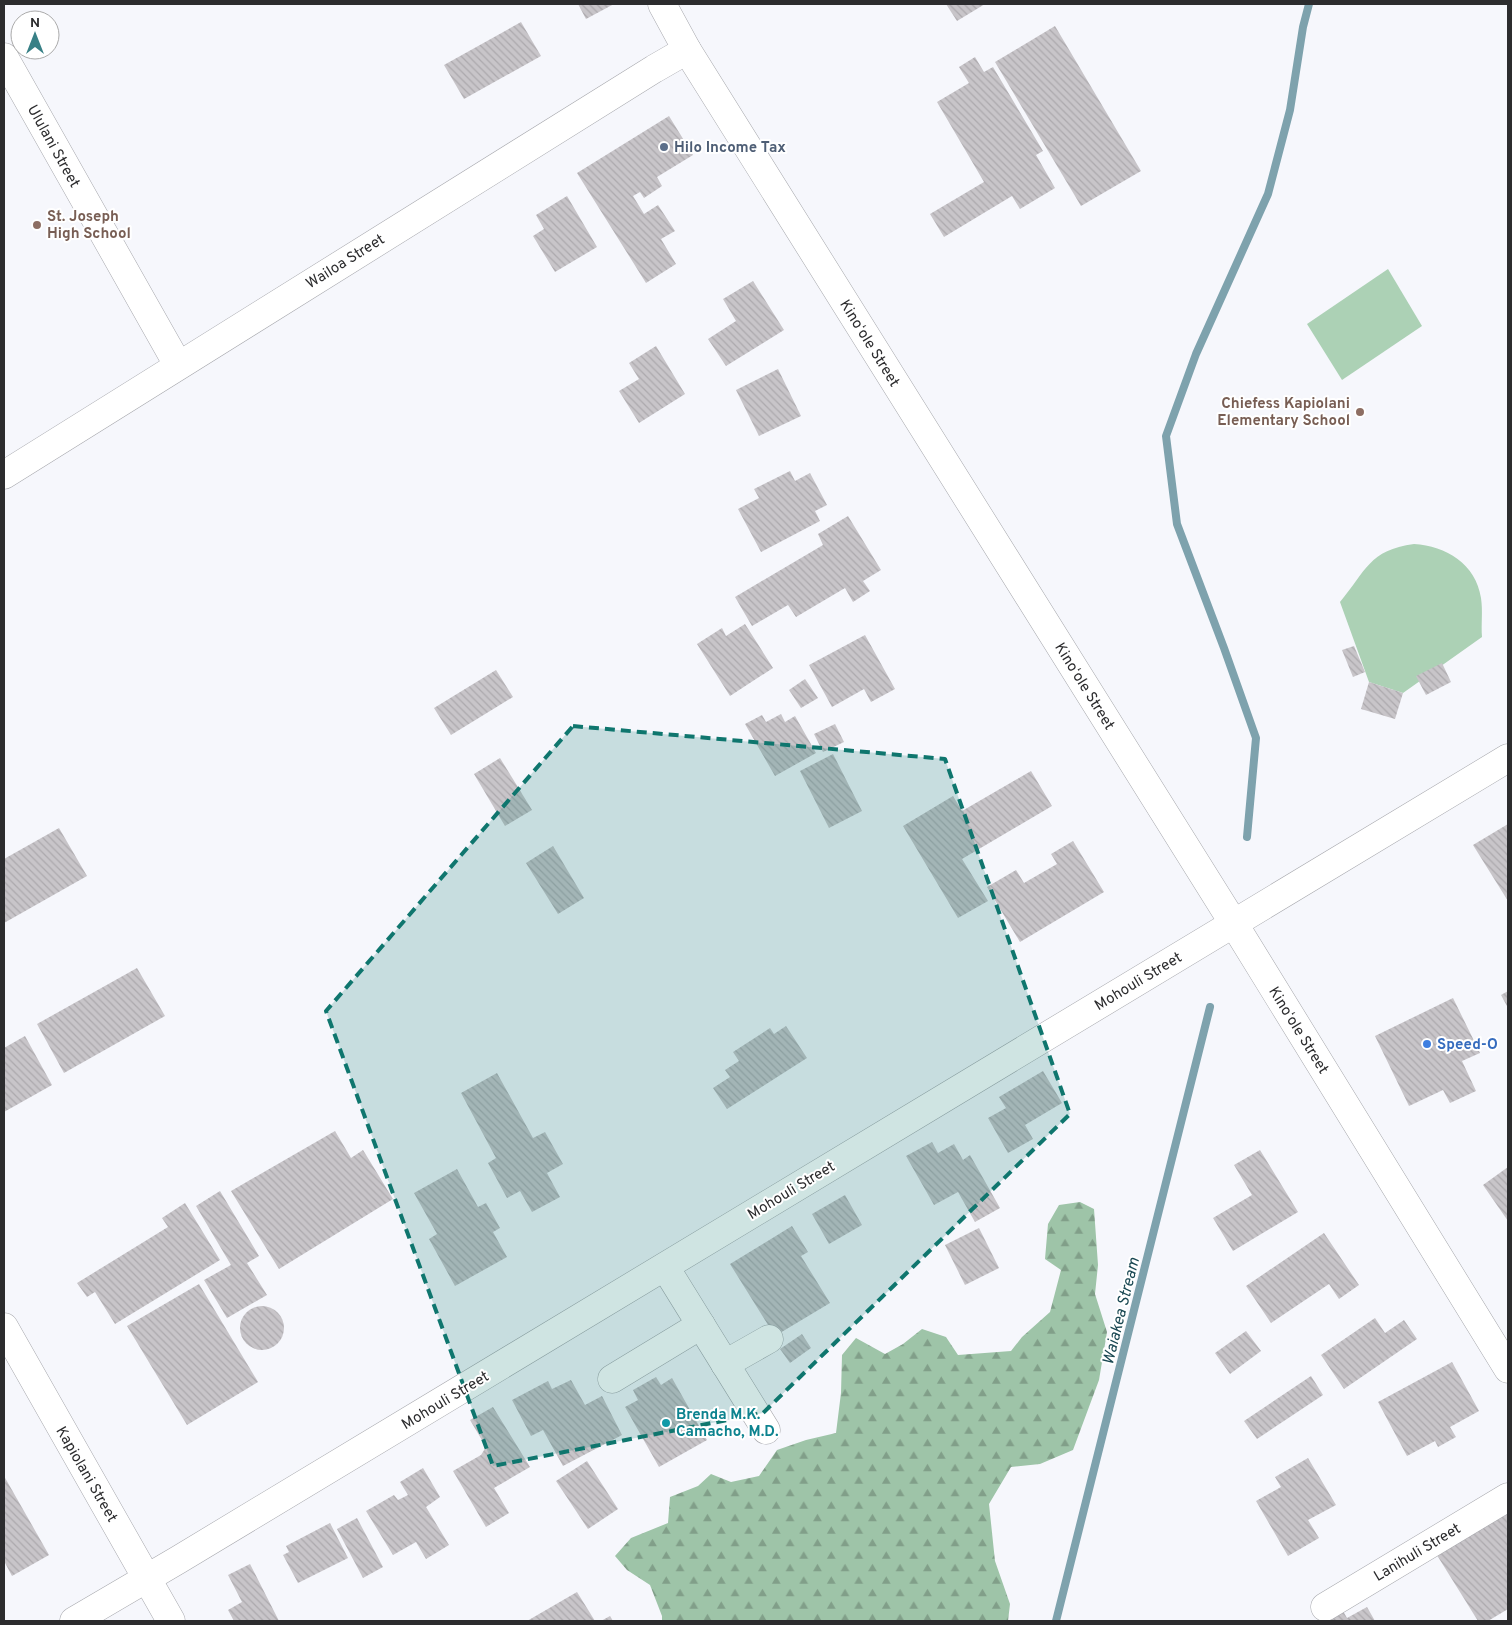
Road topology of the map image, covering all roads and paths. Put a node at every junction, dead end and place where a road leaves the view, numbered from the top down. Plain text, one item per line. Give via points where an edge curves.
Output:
1 (662, 4) edge
2 (687, 50) junction
3 (4, 57) edge
4 (178, 365) junction
5 (4, 474) edge
6 (1508, 758) edge
7 (1234, 924) junction
8 (665, 1267) junction
9 (701, 1325) junction
10 (4, 1327) edge
11 (769, 1339) dead end
12 (725, 1364) junction
13 (1508, 1369) edge
14 (612, 1379) dead end
15 (766, 1430) dead end
16 (1508, 1496) edge
17 (146, 1579) junction
18 (1325, 1607) dead end
19 (74, 1621) edge
20 (171, 1621) edge

1 - 2 street, Kinoʻole Street
2 - 4 street, Wailoa Street
2 - 7 street, Kinoʻole Street
3 - 4 street, Ululani Street
4 - 5 street, Wailoa Street
6 - 7 street, Mohouli Street
7 - 8 street, Mohouli Street
7 - 13 street, Kinoʻole Street
8 - 9 street
8 - 17 street, Mohouli Street
9 - 12 street
9 - 14 street
10 - 17 street, Kapiolani Street
11 - 12 street
12 - 15 street
16 - 18 street, Lanihuli Street
17 - 19 street, Mohouli Street
17 - 20 street, Kapiolani Street

